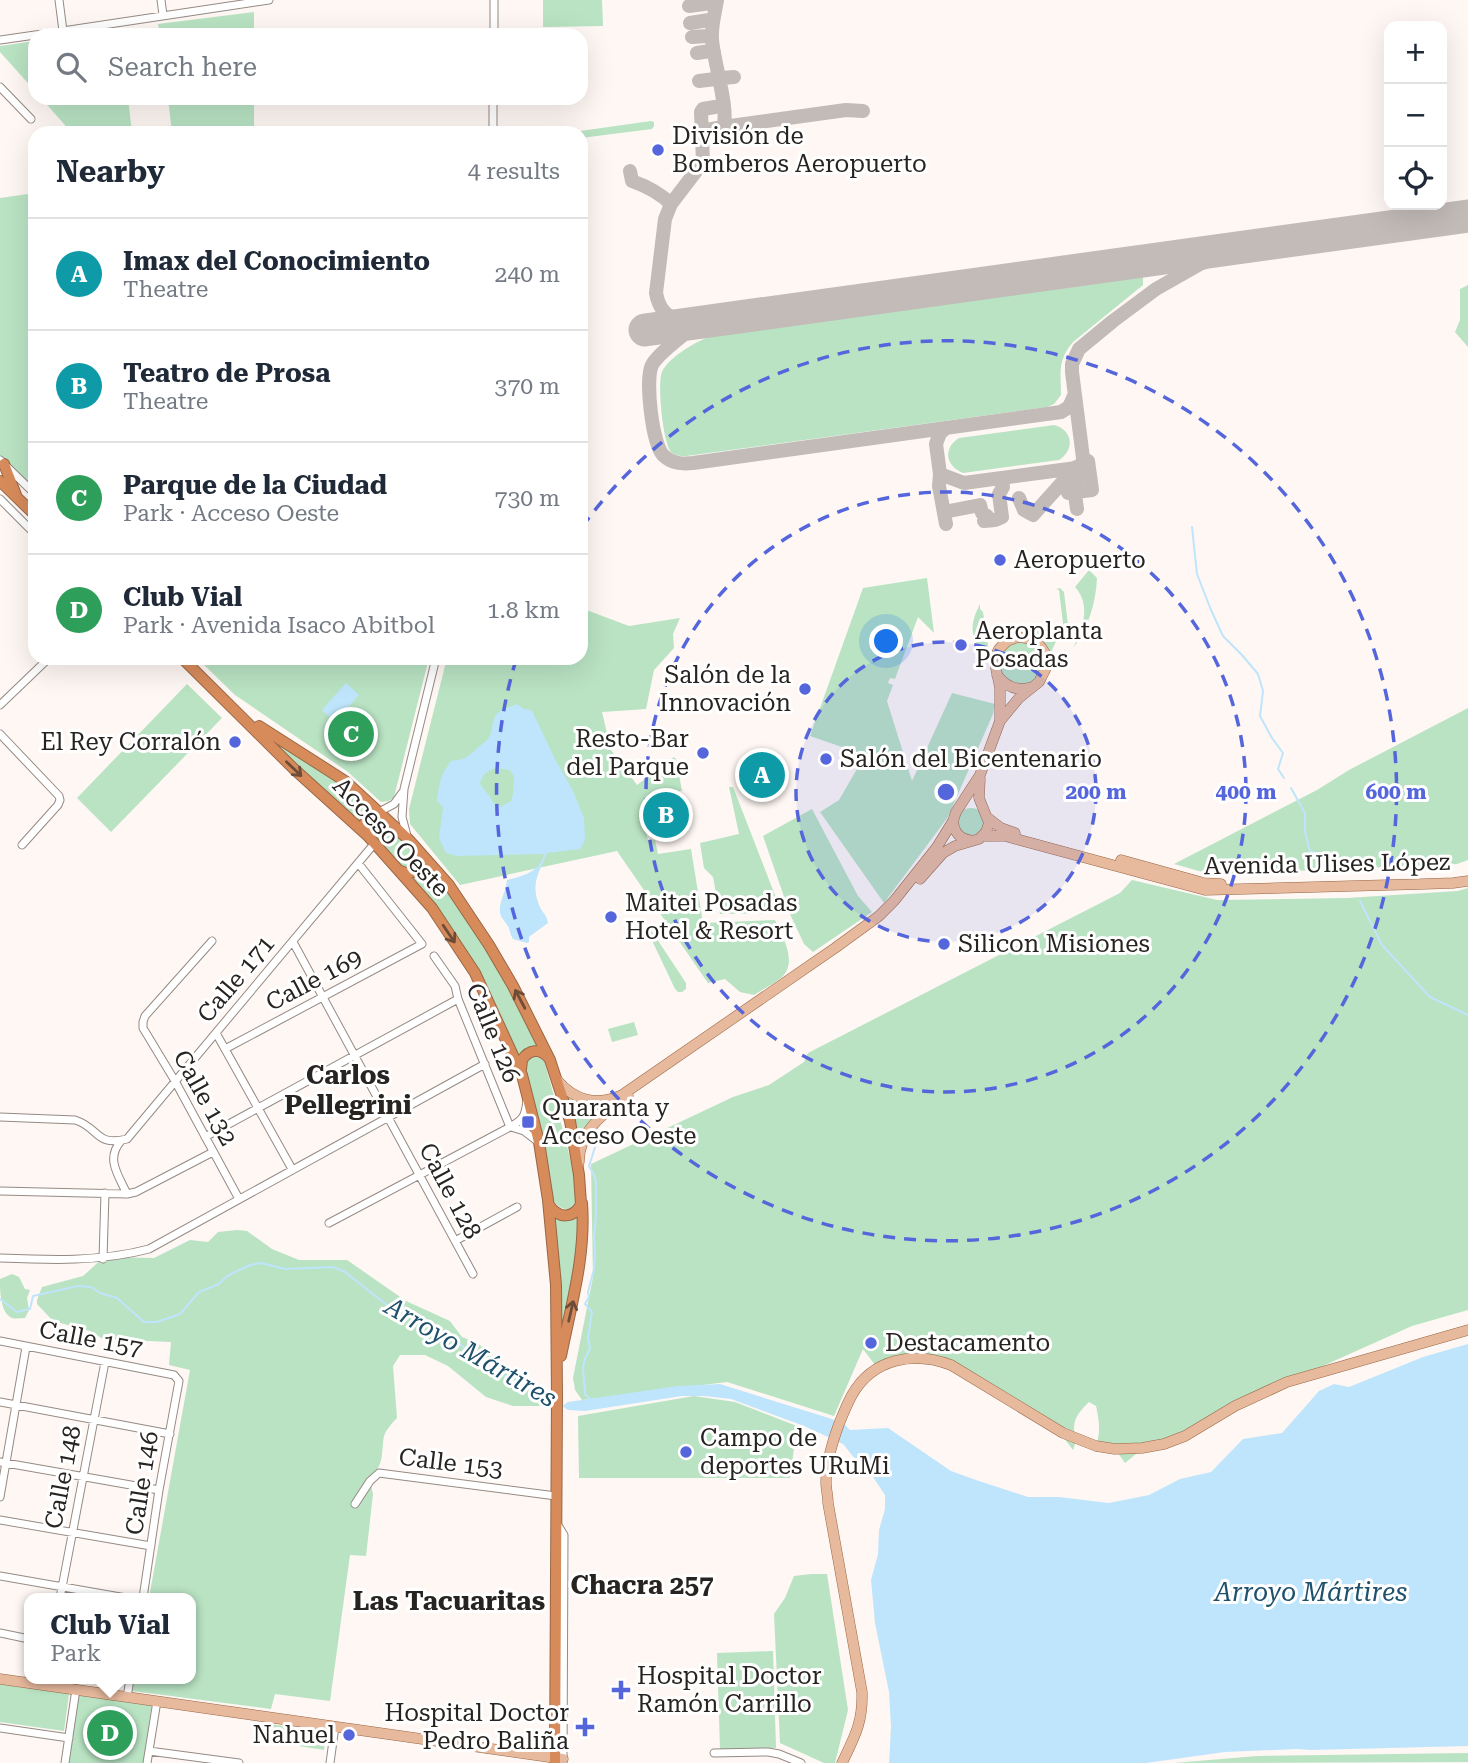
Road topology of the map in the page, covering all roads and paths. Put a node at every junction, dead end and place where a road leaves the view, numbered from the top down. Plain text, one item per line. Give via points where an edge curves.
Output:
1 (59, 0) edge
2 (162, 0) edge
3 (270, 0) edge
4 (494, 0) edge
5 (243, 2) edge
6 (163, 15) junction
7 (63, 28) edge
8 (82, 28) edge
9 (494, 28) edge
10 (28, 36) edge
11 (0, 40) edge
12 (0, 87) edge
13 (492, 105) edge
14 (31, 120) dead end
15 (493, 126) edge
16 (2, 462) edge
17 (0, 481) edge
18 (28, 487) edge
19 (17, 498) junction
20 (0, 499) edge
21 (28, 508) edge
22 (28, 527) edge
23 (42, 665) edge
24 (189, 665) edge
25 (434, 665) edge
26 (997, 674) junction
27 (1032, 687) junction
28 (229, 703) junction
29 (0, 705) edge
30 (1000, 721) junction
31 (0, 734) edge
32 (980, 775) junction
33 (404, 789) junction
34 (960, 809) junction
35 (379, 812) junction
36 (986, 815) junction
37 (953, 821) junction
38 (983, 836) junction
39 (371, 840) junction
40 (409, 840) junction
41 (969, 841) junction
42 (22, 845) dead end
43 (418, 852) junction
44 (358, 863) junction
45 (401, 871) junction
46 (1468, 874) edge
47 (1468, 881) edge
48 (212, 941) dead end
49 (293, 942) junction
50 (434, 956) dead end
51 (323, 997) junction
52 (457, 999) junction
53 (216, 1033) junction
54 (225, 1049) junction
55 (355, 1056) junction
56 (551, 1060) junction
57 (485, 1063) junction
58 (522, 1075) junction
59 (556, 1080) junction
60 (175, 1081) junction
61 (528, 1097) junction
62 (258, 1109) junction
63 (0, 1117) edge
64 (388, 1117) junction
65 (510, 1127) junction
66 (205, 1137) junction
67 (124, 1140) junction
68 (538, 1142) junction
69 (213, 1152) junction
70 (292, 1169) junction
71 (579, 1175) junction
72 (419, 1176) junction
73 (0, 1191) edge
74 (105, 1194) junction
75 (127, 1194) junction
76 (582, 1197) junction
77 (239, 1199) junction
78 (548, 1200) junction
79 (517, 1207) dead end
80 (329, 1223) dead end
81 (455, 1241) junction
82 (0, 1258) edge
83 (103, 1259) junction
84 (473, 1274) dead end
85 (1468, 1330) edge
86 (0, 1340) edge
87 (26, 1347) junction
88 (105, 1362) junction
89 (174, 1375) joint
90 (557, 1378) junction
91 (0, 1402) edge
92 (15, 1406) junction
93 (94, 1420) junction
94 (170, 1434) junction
95 (3, 1463) edge
96 (83, 1478) junction
97 (159, 1490) junction
98 (556, 1496) junction
99 (0, 1497) edge
100 (355, 1504) dead end
101 (0, 1520) edge
102 (72, 1533) junction
103 (151, 1546) junction
104 (0, 1576) edge
105 (62, 1587) junction
106 (61, 1593) edge
107 (97, 1593) edge
108 (144, 1593) edge
109 (0, 1633) edge
110 (24, 1638) edge
111 (0, 1679) edge
112 (24, 1682) edge
113 (38, 1684) edge
114 (129, 1684) edge
115 (76, 1689) junction
116 (127, 1697) junction
117 (157, 1701) junction
118 (335, 1726) junction
119 (0, 1728) edge
120 (69, 1738) junction
121 (149, 1751) junction
122 (713, 1753) dead end
123 (556, 1760) edge
124 (65, 1763) edge
125 (148, 1763) edge
126 (239, 1763) edge
127 (330, 1763) edge
128 (801, 1763) edge
129 (842, 1763) edge

1 - 7 street
2 - 6 street
3 - 5 street
4 - 9 street
5 - 6 street
6 - 8 street
10 - 11 street
12 - 14 street
13 - 15 street
16 - 18 street
16 - 19 highway
17 - 19 highway
19 - 21 highway
20 - 22 street
23 - 29 street
24 - 28 highway
25 - 33 street
26 - 27 main road via 1010,687
26 - 27 main road via 996,655 1003,644 1012,639 1035,641 1047,661 1044,676
26 - 30 main road
27 - 30 main road
28 - 35 highway, Acceso Oeste via 345,781
28 -> 39 highway, Acceso Oeste
30 - 32 main road
31 - 42 street via 60,800
32 - 34 main road
32 - 36 main road via 979,798
33 - 35 street via 394,804
33 - 40 street via 402,817
34 - 36 main road via 975,805
34 - 37 main road
35 - 39 highway via 365,821
35 - 40 highway, Acceso Oeste
36 - 38 main road via 988,828
36 - 46 main road, Avenida Ulises López via 1006,830 1204,883
37 - 41 main road via 959,836
37 - 59 main road via 910,882 879,916 622,1094 586,1100 569,1093
38 - 41 main road
38 - 47 main road, Avenida Ulises López via 1005,836 1205,890
39 - 44 street, Calle 171
39 - 45 highway, Acceso Oeste
40 - 43 highway, Acceso Oeste
41 - 71 main road via 943,853 883,920 604,1113 581,1145
43 - 45 highway via 419,867 412,873
56 -> 43 highway, Acceso Oeste via 489,945 449,884
44 - 49 street, Calle 171
44 - 51 street, Calle 169 via 422,944
45 -> 58 highway, Acceso Oeste via 475,973
48 - 60 street, Calle 132 via 143,1022
49 - 51 street, Calle 128
49 - 53 street, Calle 171
50 - 52 street, Calle 126 via 455,986
51 - 54 street, Calle 169
51 - 55 street, Calle 128
52 - 55 street
52 - 57 street, Calle 126
53 - 54 street
53 - 60 street, Calle 171
54 - 62 street
55 - 62 street
55 - 64 street, Calle 128
56 - 58 highway via 544,1053 529,1052 520,1065
56 - 59 highway, Acceso Oeste
57 - 64 street
57 - 65 street, Calle 126
58 - 61 highway, Acceso Oeste
59 - 71 highway, Acceso Oeste via 570,1121
60 - 66 street, Calle 132
60 - 67 street, Calle 171
61 - 65 street via 522,1121
61 - 68 highway, Acceso Oeste
62 - 66 street
62 - 70 street
63 - 67 street via 75,1120 113,1143
64 - 70 street
64 - 72 street, Calle 128
65 - 68 street via 524,1130
65 - 72 street
66 - 69 street, Calle 132
67 - 75 street via 113,1155
68 - 78 highway, Acceso Oeste
69 - 75 street
69 - 77 street, Calle 132
70 - 77 street
71 - 76 highway, Acceso Oeste
72 - 80 street
72 - 81 street, Calle 128
73 - 74 street
74 - 75 street
74 - 83 street
76 - 78 highway via 579,1209 569,1215 553,1211
90 -> 76 highway, Acceso Oeste via 579,1270
77 - 83 street via 149,1249
78 - 90 highway, Acceso Oeste via 556,1285
79 - 81 street
81 - 84 street, Calle 128
82 - 83 street
85 - 129 main road via 1287,1382 1185,1436 1142,1448 1115,1449 1079,1440 951,1365 925,1357 889,1362 876,1370 852,1394 832,1440 826,1482 862,1692 857,1732
86 - 87 street, Calle 157
87 - 88 street, Calle 157
87 - 92 street
88 - 89 street, Calle 157
88 - 93 street, Calle 148
89 - 94 street, Calle 146 via 179,1381
90 - 98 highway
91 - 92 street
92 - 93 street
92 - 95 street
93 - 94 street
93 - 96 street, Calle 148
94 - 97 street, Calle 146
95 - 96 street
95 - 99 street
96 - 97 street
96 - 102 street, Calle 148
97 - 103 street, Calle 146
98 - 100 street, Calle 153 via 379,1473
98 - 123 highway
101 - 102 street
102 - 103 street
102 - 105 street, Calle 148
103 - 108 street, Calle 146
104 - 105 street
105 - 106 street, Calle 148
105 - 107 street
109 - 110 street
111 - 112 main road
113 - 115 main road
114 - 116 street
115 - 116 main road
115 - 120 street
116 - 117 main road
117 - 118 main road
117 - 121 street
118 - 123 main road
118 - 127 street
119 - 120 street
120 - 124 street
121 - 125 street
121 - 126 street
122 - 128 street via 768,1752

